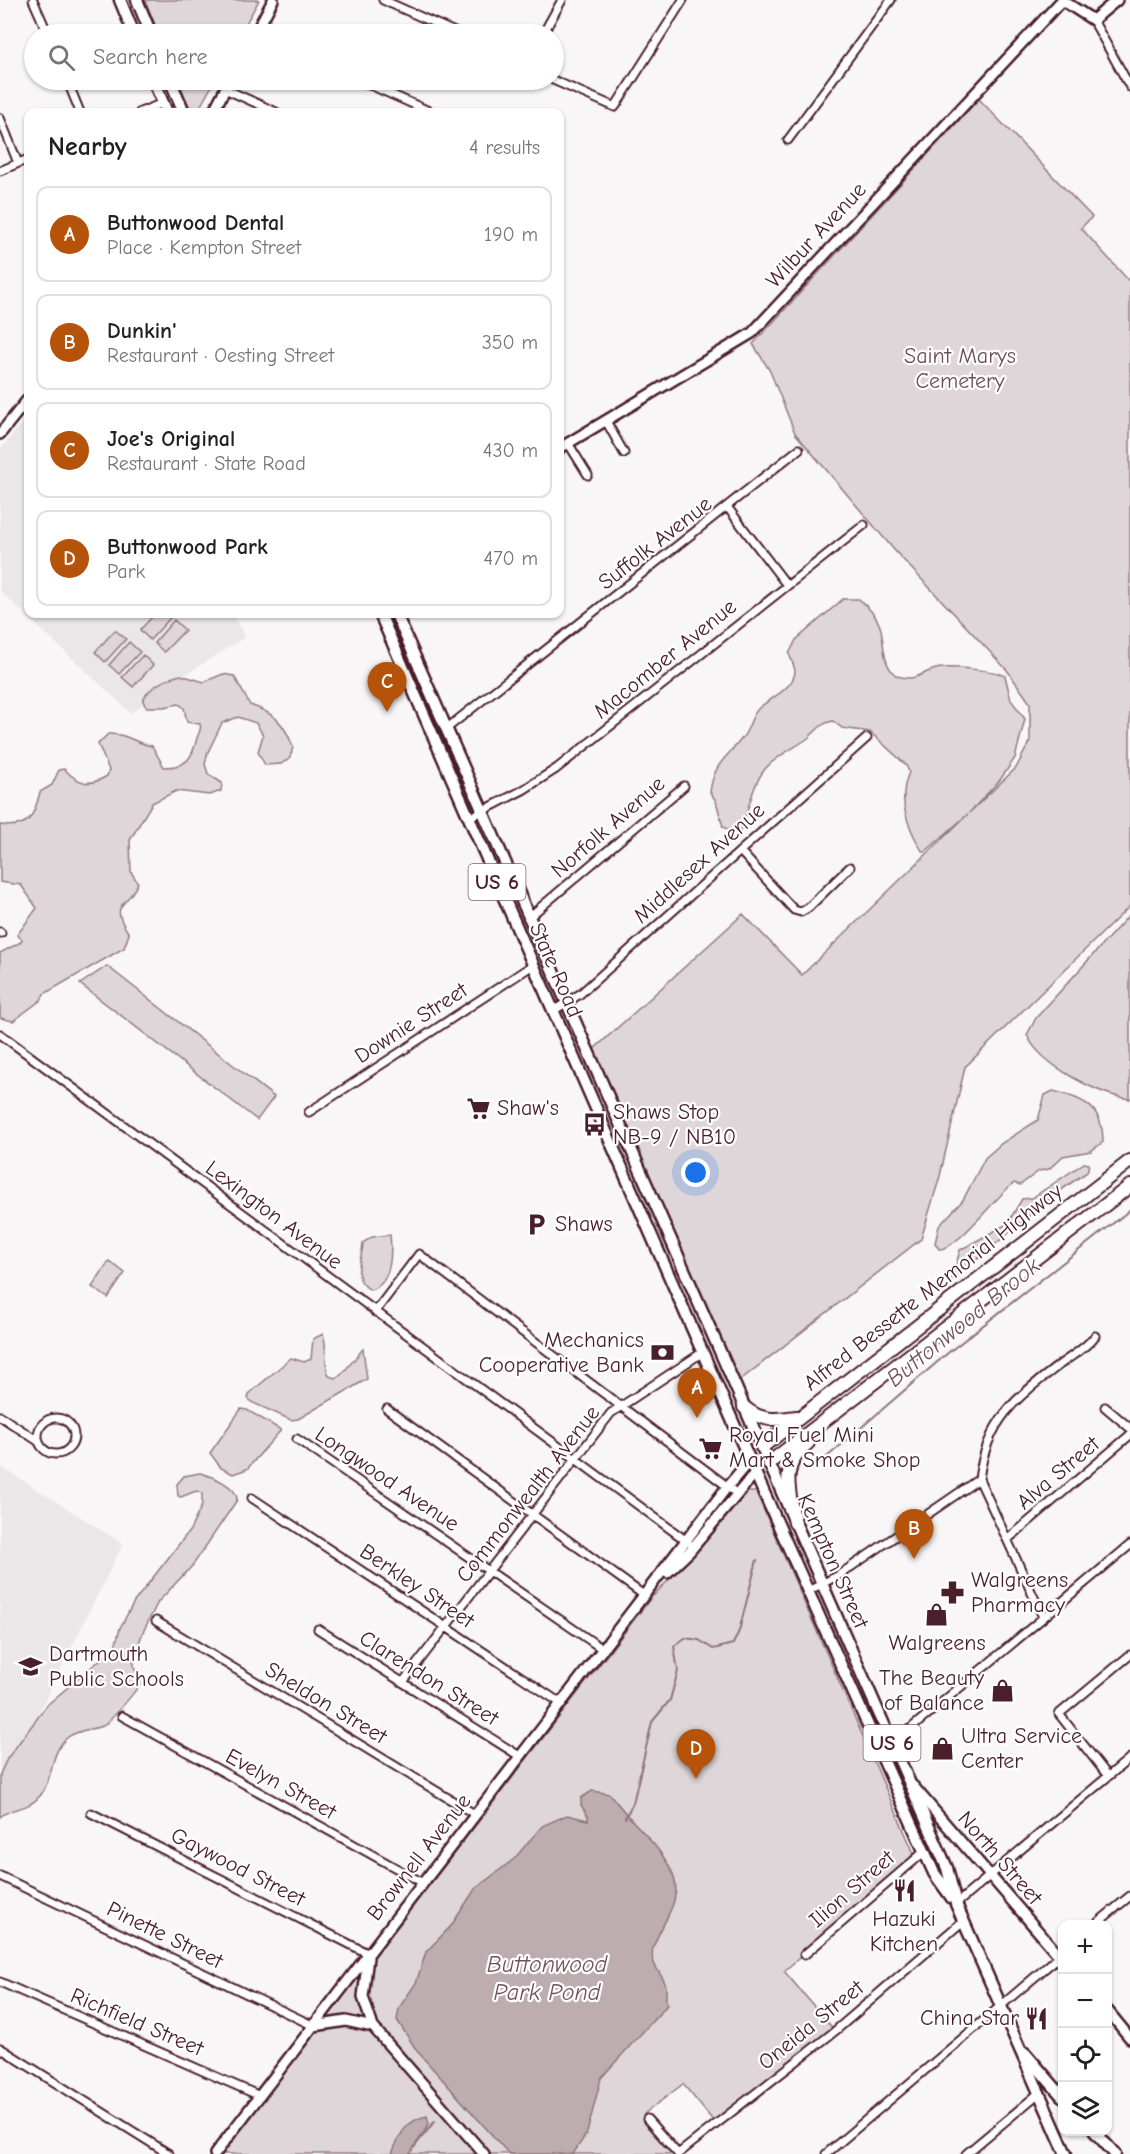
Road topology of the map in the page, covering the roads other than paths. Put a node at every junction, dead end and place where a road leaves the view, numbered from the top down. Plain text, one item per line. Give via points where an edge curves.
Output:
1 (33, 0) edge
2 (120, 0) edge
3 (137, 0) edge
4 (273, 0) edge
5 (382, 0) edge
6 (562, 0) edge
7 (683, 0) edge
8 (891, 0) edge
9 (1061, 0) edge
10 (1117, 0) edge
11 (1093, 20) junction
12 (44, 24) edge
13 (130, 24) edge
14 (148, 24) edge
15 (262, 24) edge
16 (436, 24) edge
17 (549, 24) edge
18 (564, 85) edge
19 (1130, 87) edge
20 (71, 90) edge
21 (157, 90) edge
22 (174, 90) edge
23 (224, 90) edge
24 (227, 90) edge
25 (382, 90) edge
26 (78, 108) edge
27 (165, 108) edge
28 (182, 108) edge
29 (215, 108) edge
30 (267, 108) edge
31 (422, 108) edge
32 (0, 118) edge
33 (788, 140) dead end
34 (24, 161) edge
35 (18, 163) junction
36 (0, 171) edge
37 (24, 404) edge
38 (606, 421) junction
39 (0, 434) edge
40 (564, 445) edge
41 (799, 449) dead end
42 (624, 453) dead end
43 (588, 475) dead end
44 (728, 508) junction
45 (864, 525) dead end
46 (786, 584) junction
47 (382, 618) edge
48 (398, 618) edge
49 (446, 729) junction
50 (867, 738) dead end
51 (684, 786) dead end
52 (482, 812) junction
53 (469, 818) junction
54 (740, 851) junction
55 (850, 867) dead end
56 (528, 918) junction
57 (533, 964) junction
58 (566, 1003) junction
59 (553, 1011) junction
60 (0, 1034) edge
61 (309, 1112) dead end
62 (1130, 1161) edge
63 (1130, 1186) edge
64 (654, 1203) junction
65 (640, 1209) junction
66 (375, 1312) junction
67 (1095, 1336) dead end
68 (703, 1352) junction
69 (880, 1378) junction
70 (621, 1407) junction
71 (744, 1407) junction
72 (1105, 1407) dead end
73 (387, 1409) dead end
74 (0, 1416) edge
75 (798, 1417) junction
76 (1130, 1428) edge
77 (1130, 1435) edge
78 (297, 1439) dead end
79 (38, 1440) junction
80 (762, 1447) junction
81 (576, 1459) junction
82 (750, 1460) junction
83 (769, 1463) junction
84 (755, 1473) junction
85 (979, 1479) junction
86 (727, 1486) junction
87 (736, 1493) junction
88 (252, 1498) dead end
89 (533, 1515) junction
90 (795, 1523) junction
91 (1008, 1539) junction
92 (690, 1543) junction
93 (1130, 1545) edge
94 (489, 1571) junction
95 (822, 1585) junction
96 (808, 1591) junction
97 (645, 1596) junction
98 (1043, 1617) junction
99 (156, 1621) dead end
100 (447, 1627) junction
101 (318, 1629) dead end
102 (604, 1650) junction
103 (1130, 1655) edge
104 (403, 1682) junction
105 (562, 1704) junction
106 (122, 1716) dead end
107 (891, 1741) junction
108 (877, 1747) junction
109 (521, 1757) junction
110 (1130, 1758) edge
111 (1108, 1776) junction
112 (909, 1782) junction
113 (91, 1813) dead end
114 (476, 1815) junction
115 (926, 1820) junction
116 (914, 1826) junction
117 (925, 1851) junction
118 (0, 1876) edge
119 (990, 1876) junction
120 (423, 1883) junction
121 (1130, 1896) edge
122 (956, 1904) junction
123 (1101, 1920) edge
124 (963, 1921) junction
125 (1058, 1952) edge
126 (369, 1954) junction
127 (804, 1955) dead end
128 (1058, 1959) edge
129 (0, 1982) edge
130 (1000, 2006) junction
131 (1112, 2017) edge
132 (314, 2026) junction
133 (373, 2027) junction
134 (1130, 2038) edge
135 (1018, 2047) junction
136 (0, 2048) edge
137 (1039, 2092) junction
138 (1058, 2092) edge
139 (260, 2096) junction
140 (647, 2119) dead end
141 (1098, 2136) edge
142 (169, 2154) edge
143 (215, 2154) edge
144 (484, 2154) edge
145 (678, 2154) edge
146 (826, 2154) edge
147 (966, 2154) edge
148 (1066, 2154) edge
149 (1114, 2154) edge

1 - 12 street
2 - 13 main road
3 - 14 main road
4 - 15 street
5 - 16 street
6 - 17 street
7 - 18 street via 615,107
8 - 33 street
9 - 11 street
9 - 38 street, Wilbur Avenue via 752,333
10 - 11 street
11 - 19 street
20 - 26 street
21 - 27 main road
22 - 28 main road
23 - 29 street
24 - 30 street
25 - 31 street
32 - 35 street
34 - 35 street
35 - 36 street
37 - 39 street
38 - 40 street, Wilbur Avenue
38 - 42 street
40 - 43 street
41 - 44 street, Suffolk Avenue
44 - 46 street
44 - 49 street, Suffolk Avenue
45 - 46 street, Macomber Avenue
46 - 52 street, Macomber Avenue via 556,769
47 - 53 main road, State Road / US 6
48 - 49 main road, State Road / US 6
49 - 52 main road, State Road / US 6
50 - 54 street, Middlesex Avenue
51 - 56 street, Norfolk Avenue
52 - 53 street, Macomber Avenue
52 - 56 main road, State Road / US 6
53 - 57 main road, State Road / US 6
54 - 55 street via 794,910 801,912
54 - 58 street, Middlesex Avenue
56 - 58 main road, State Road / US 6
57 - 59 main road, State Road / US 6
57 - 61 street, Downie Street
58 - 59 street, Middlesex Avenue
58 - 64 main road, State Road / US 6
59 - 65 main road, State Road / US 6
60 - 66 street, Lexington Avenue
62 - 75 highway, Alfred Bessette Memorial Highway
63 - 69 highway, Alfred Bessette Memorial Highway
64 - 65 main road
64 - 71 main road, Kempton Street / US 6
65 - 68 main road, Kempton Street / US 6
66 - 70 street via 419,1254
66 - 81 street, Lexington Avenue
67 - 85 street via 1002,1416 984,1447
68 - 70 street, Commonwealth Avenue
68 - 82 main road, Kempton Street / US 6
69 - 83 highway, Alfred Bessette Memorial Highway
69 - 90 highway via 794,1456 786,1476
70 - 81 street, Commonwealth Avenue via 611,1413
70 - 86 street
71 - 75 highway via 770,1420
71 - 80 main road, Kempton Street / US 6
72 - 76 street
73 - 89 street
74 - 79 street
75 - 80 highway, Alfred Bessette Memorial Highway
77 - 91 street, Alva Street
78 - 94 street, Longwood Avenue
79 - 79 street via 45,1451 63,1453 72,1445 74,1433 64,1419 52,1418 42,1424
80 - 82 main road, Brownell Avenue
80 - 83 main road, Kempton Street / US 6
81 - 89 street, Commonwealth Avenue
81 - 92 street, Lexington Avenue
82 - 84 main road, Kempton Street / US 6
82 - 86 street, Brownell Avenue
83 - 84 main road, Brownell Avenue
83 - 90 main road, Kempton Street / US 6
84 - 87 street, Brownell Avenue
84 - 96 main road, Kempton Street / US 6
85 - 91 street
85 - 95 street
86 - 87 street
86 - 92 street, Brownell Avenue
87 - 92 street, Brownell Avenue
88 - 100 street, Berkley Street
89 - 94 street, Commonwealth Avenue
89 - 97 street
90 - 95 main road, Kempton Street / US 6
91 - 98 street
92 - 97 street, Brownell Avenue
93 - 98 street
94 - 100 street, Commonwealth Avenue
94 - 102 street, Longwood Avenue
95 - 96 street
95 - 107 main road, Kempton Street / US 6
96 - 108 main road, Kempton Street / US 6
97 - 102 street, Brownell Avenue
98 - 107 street
99 - 114 street, Sheldon Street
100 - 104 street, Commonwealth Avenue
100 - 105 street, Berkley Street
101 - 104 street, Clarendon Street
102 - 105 street, Brownell Avenue
103 - 111 street via 1059,1714
104 - 109 street, Clarendon Street
105 - 109 street, Brownell Avenue
106 - 120 street, Evelyn Street
107 - 108 street
107 - 112 main road, Kempton Street / US 6
108 - 116 main road, Kempton Street / US 6
109 - 114 street, Brownell Avenue
110 - 111 street
111 - 119 street
112 - 115 main road, Kempton Street / US 6
112 - 119 street, North Street
113 - 126 street, Gaywood Street
114 - 120 street, Brownell Avenue
115 - 116 main road
115 - 122 main road, Kempton Street / US 6 via 947,1868
116 - 117 main road, Kempton Street / US 6
117 - 122 main road, Kempton Street / US 6 via 934,1873
117 - 127 street, Ilion Street
118 - 132 street, Pinette Street
119 - 122 street
119 - 125 street, North Street
120 - 126 street, Brownell Avenue
121 - 123 street
122 - 124 main road, Kempton Street / US 6
124 - 130 main road, Kempton Street / US 6
124 - 145 street, Oneida Street via 835,2031
126 - 132 street, Brownell Avenue
126 - 133 street via 363,1997
128 - 130 street
129 - 139 street, Richfield Street
130 - 135 main road, Kempton Street / US 6
130 - 146 street
131 - 134 street
132 - 133 street via 346,2021
132 - 139 street, Brownell Avenue
133 - 144 street
135 - 137 main road, Kempton Street / US 6
135 - 138 main road, US 6
136 - 142 street
137 - 147 street
137 - 148 main road, Kempton Street / US 6
139 - 143 street, Brownell Avenue
140 - 145 street
141 - 149 main road

